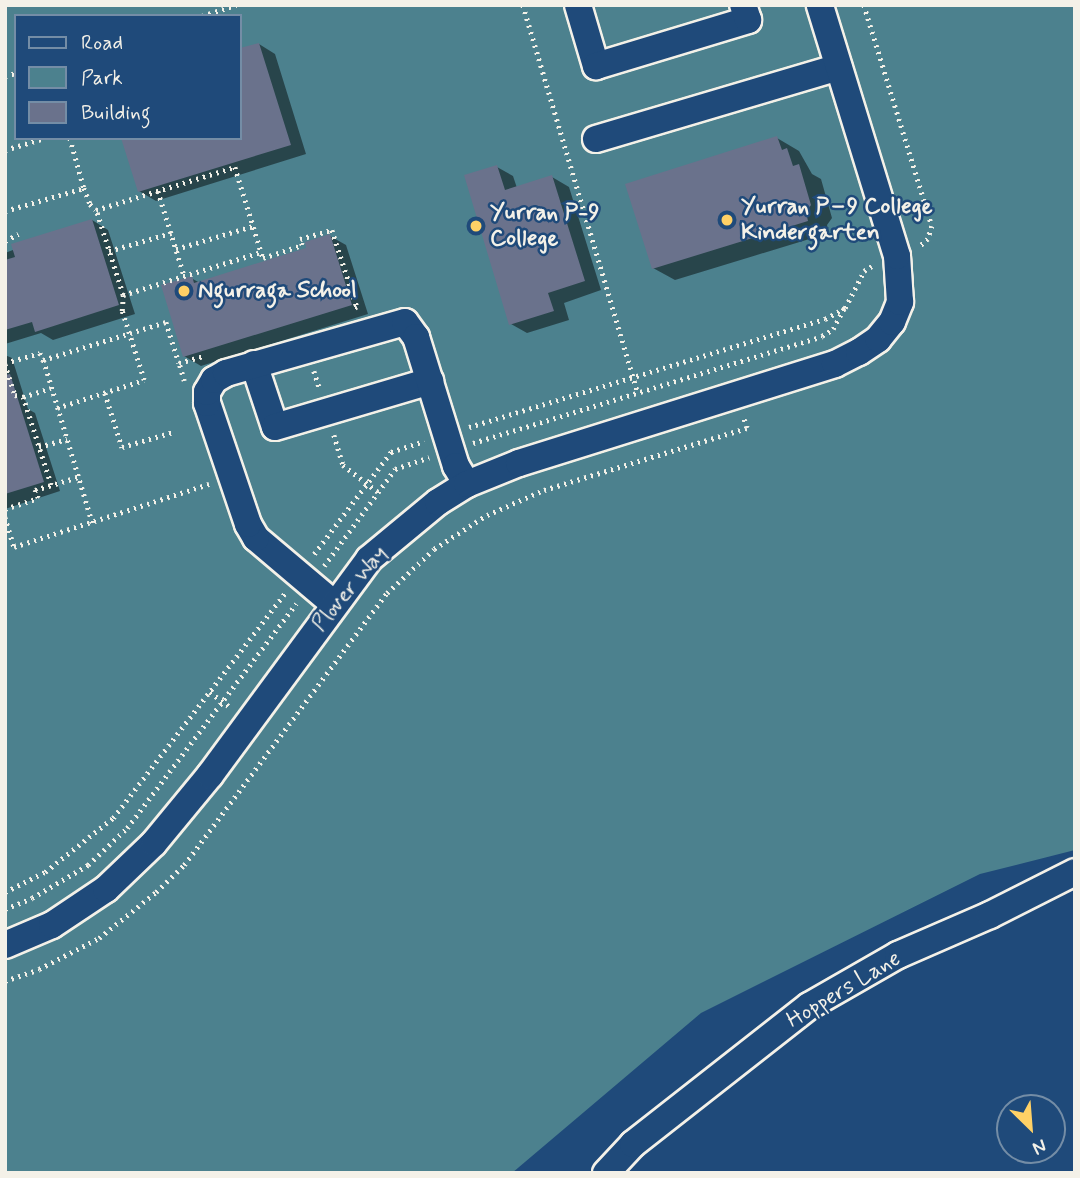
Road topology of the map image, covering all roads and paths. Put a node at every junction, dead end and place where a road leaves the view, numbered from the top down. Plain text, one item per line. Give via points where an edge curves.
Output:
1 (236, 5) edge
2 (523, 5) edge
3 (578, 5) edge
4 (743, 5) edge
5 (820, 5) edge
6 (208, 14) edge
7 (839, 67) junction
8 (596, 139) dead end
9 (38, 140) edge
10 (71, 140) edge
11 (5, 150) edge
12 (84, 188) junction
13 (158, 191) junction
14 (96, 210) junction
15 (5, 212) edge
16 (253, 226) junction
17 (171, 233) junction
18 (18, 234) dead end
19 (6, 238) edge
20 (176, 250) junction
21 (109, 251) junction
22 (261, 252) junction
23 (184, 275) junction
24 (123, 295) junction
25 (845, 308) dead end
26 (346, 311) dead end
27 (129, 334) junction
28 (43, 360) junction
29 (178, 363) dead end
30 (5, 364) edge
31 (254, 364) junction
32 (429, 380) junction
33 (51, 388) junction
34 (105, 393) junction
35 (638, 393) junction
36 (23, 397) junction
37 (57, 408) junction
38 (648, 423) junction
39 (747, 428) dead end
40 (173, 432) dead end
41 (67, 439) junction
42 (39, 447) junction
43 (450, 450) junction
44 (343, 466) dead end
45 (78, 477) junction
46 (220, 479) dead end
47 (467, 484) junction
48 (51, 485) junction
49 (378, 492) junction
50 (5, 509) edge
51 (5, 517) edge
52 (92, 523) junction
53 (311, 584) junction
54 (334, 604) junction
55 (1075, 872) edge
56 (5, 909) edge
57 (5, 944) edge
58 (5, 981) edge
59 (606, 1173) edge

1 - 6 path
2 - 35 path
3 - 4 street via 596,66 748,20
5 - 7 street, Plover Way
7 - 8 street
7 - 38 street, Plover Way via 897,256 900,302 892,322 878,339 835,364
9 - 11 path
10 - 12 path
12 - 14 path
12 - 15 path
13 - 14 path
13 - 16 path via 235,167
13 - 17 path
14 - 21 path
16 - 20 path
16 - 22 path
17 - 20 path
17 - 21 path
18 - 19 path
20 - 23 path
21 - 24 path
22 - 23 path
22 - 26 path via 263,258 332,229 357,307
23 - 24 path
24 - 27 path
25 - 35 path via 833,329 822,336
27 - 28 path
27 - 29 path via 166,322
27 - 34 path via 144,380
28 - 30 path via 40,353
28 - 33 path
30 - 36 path via 16,395
31 - 32 street via 405,322 416,337
31 - 32 street via 275,427
31 - 53 street via 214,380 206,392 207,403 256,538
32 - 43 street
33 - 36 path
33 - 37 path
34 - 37 path
34 - 40 path via 122,447
35 - 38 path
35 - 43 path
36 - 42 path
37 - 41 path
38 - 47 street, Plover Way
39 - 58 path via 544,490 487,515 434,549 387,593 184,865 99,938
41 - 42 path
41 - 45 path
42 - 48 path
43 - 47 street
43 - 49 path via 395,469
44 - 49 path
45 - 48 path
45 - 52 path
46 - 52 path
47 - 54 street, Plover Way via 369,559
48 - 50 path via 35,490 38,498
49 - 53 path
51 - 52 path via 14,547
53 - 54 street
53 - 56 path via 127,828 88,865
54 - 57 street, Plover Way via 154,844 106,889 52,925
55 - 59 street, Hoppers Lane via 898,955 809,1006 633,1144

